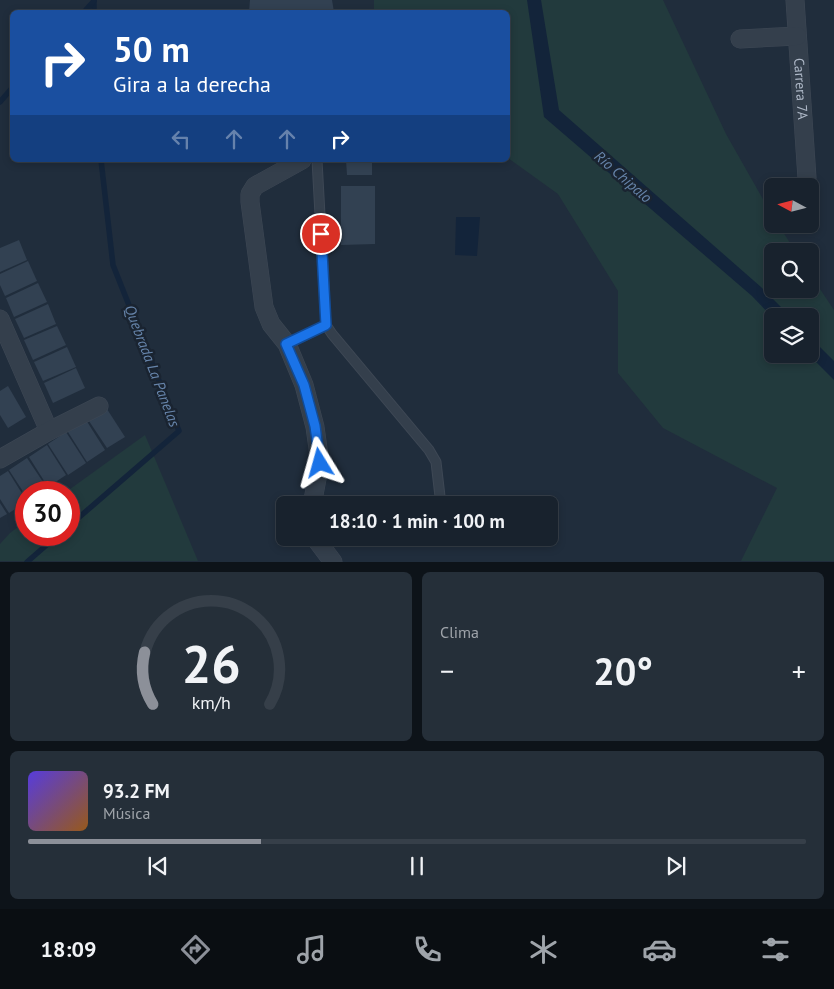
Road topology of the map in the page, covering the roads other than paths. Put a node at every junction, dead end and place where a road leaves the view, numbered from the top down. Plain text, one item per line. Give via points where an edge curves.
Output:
1 (795, 0) edge
2 (797, 36) junction
3 (740, 39) dead end
4 (298, 162) edge
5 (317, 162) edge
6 (806, 178) dead end
7 (0, 319) edge
8 (326, 325) junction
9 (286, 344) junction
10 (99, 406) dead end
11 (49, 431) junction
12 (0, 459) edge
13 (314, 496) edge
14 (440, 496) edge
15 (321, 546) edge
16 (333, 562) edge

1 - 2 street, Carrera 7A
2 - 3 street
2 - 6 street, Carrera 7A
4 - 9 street via 255,186 250,194 264,307 271,324
5 - 8 lane
7 - 11 street
8 - 9 lane
8 - 14 lane via 430,450 436,462
9 - 13 street via 304,385 315,426 320,463
10 - 11 street
11 - 12 street
15 - 16 street

